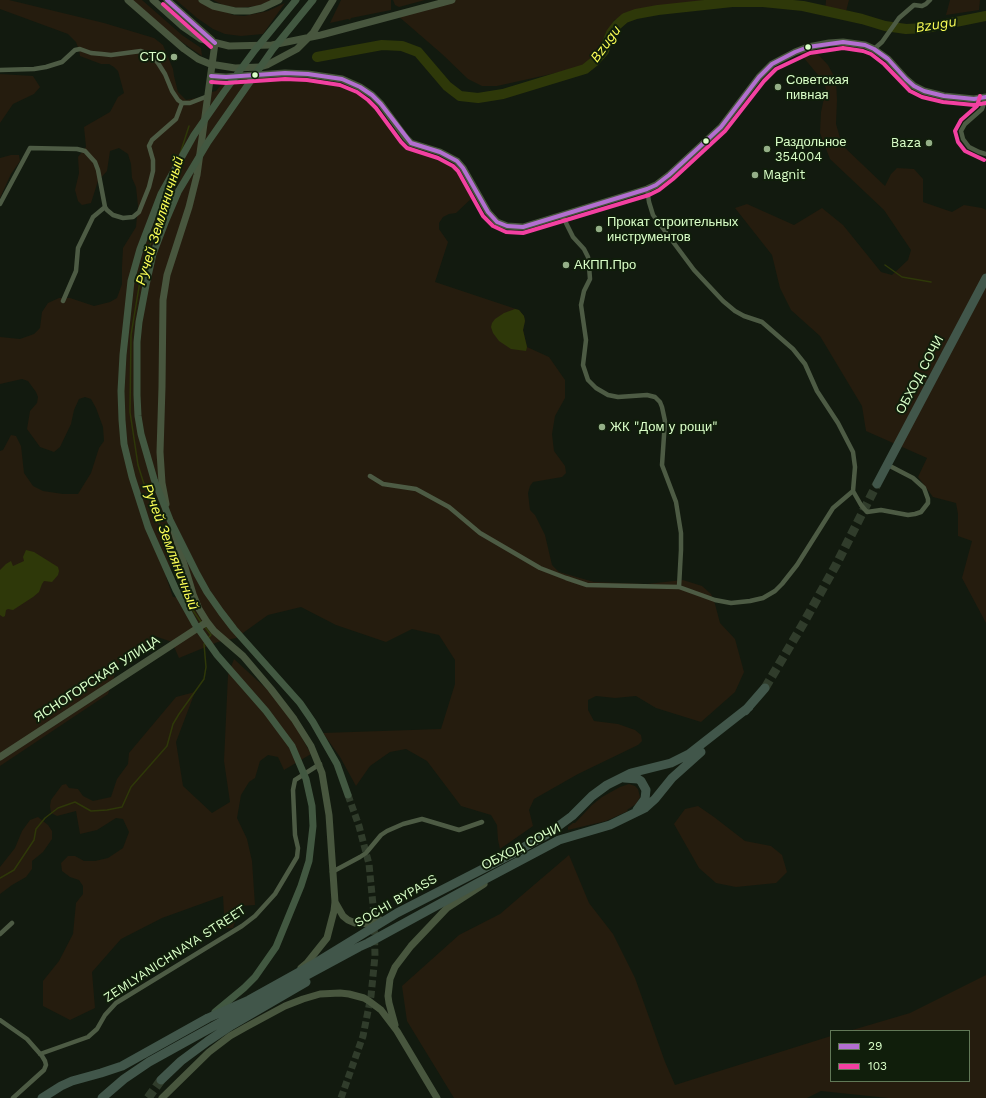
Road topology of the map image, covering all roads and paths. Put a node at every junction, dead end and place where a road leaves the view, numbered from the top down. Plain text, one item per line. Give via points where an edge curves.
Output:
1 (128, 0) edge
2 (153, 0) edge
3 (167, 0) edge
4 (202, 0) edge
5 (278, 0) edge
6 (296, 0) edge
7 (313, 0) edge
8 (332, 0) edge
9 (452, 0) edge
10 (930, 0) edge
11 (215, 43) junction
12 (874, 48) junction
13 (0, 70) edge
14 (211, 76) junction
15 (208, 96) junction
16 (986, 98) edge
17 (182, 102) junction
18 (986, 154) edge
19 (647, 189) junction
20 (0, 204) edge
21 (105, 207) junction
22 (562, 215) junction
23 (986, 278) edge
24 (63, 301) dead end
25 (888, 465) junction
26 (370, 476) dead end
27 (877, 484) tunnel mouth
28 (853, 491) junction
29 (679, 587) junction
30 (207, 622) junction
31 (765, 688) tunnel mouth
32 (748, 707) junction
33 (0, 757) edge
34 (320, 764) junction
35 (620, 779) junction
36 (348, 795) tunnel mouth
37 (634, 814) junction
38 (482, 822) dead end
39 (332, 872) junction
40 (493, 875) junction
41 (335, 902) junction
42 (397, 913) junction
43 (12, 923) dead end
44 (0, 934) edge
45 (368, 943) junction
46 (292, 975) junction
47 (208, 1018) junction
48 (0, 1020) edge
49 (397, 1031) junction
50 (40, 1054) junction
51 (161, 1080) tunnel mouth
52 (13, 1098) edge
53 (42, 1098) edge
54 (102, 1098) edge
55 (162, 1098) edge
56 (436, 1098) edge

1 - 8 main road via 198,59 210,64 235,68 267,65 297,49 320,24
2 - 11 main road via 182,26
3 - 11 main road
4 - 5 main road via 212,6 249,11
6 - 47 main road via 224,92 194,135 160,194 131,281 123,348 121,391 124,444 148,527 176,590 195,624 217,655 292,746 306,779 312,806 313,826 308,861 301,886 276,947 244,988
7 - 36 main road via 273,49 208,142 178,192 166,220 153,254 139,322 138,416 154,479 196,574 214,604 314,722 337,764
9 - 11 main road via 322,36 284,43 229,46
10 - 12 street via 922,6 914,5 899,18 882,42
11 - 14 main road
12 - 16 main road via 914,86 924,91 944,96
12 - 19 main road via 854,43 829,43 802,49 772,64 716,132 669,176
13 - 17 street via 46,67 62,62 78,49 112,55 141,51 158,63 174,96
14 - 15 main road
14 - 22 main road via 285,73 326,76 351,82 372,94 411,143 440,152 457,161 488,212 497,222 507,226 523,227
15 - 17 street via 190,103
15 - 30 main road via 197,175 167,275 163,300 160,452 165,501 193,594
16 - 18 street via 982,108 961,131 963,139 970,147
17 - 21 street via 176,119 152,140 149,146 153,171 139,212 133,217 123,218 113,215
19 - 22 main road
19 - 28 street via 653,215 707,285 735,311 762,322 803,360 817,390 853,452 856,467
20 - 21 street via 30,148 70,148 85,152 95,162
21 - 24 street via 93,217 78,248 76,271
22 - 29 street via 573,237 584,249 590,266 590,278 581,305 586,340 583,365 588,380 608,395 647,395 655,397 662,407 665,421 662,465 676,502 681,533
23 - 25 highway, ОБХОД СОЧИ
25 - 27 highway, ОБХОД СОЧИ
25 - 28 street via 913,478 924,488 928,503 921,512 908,515 880,510 867,512
26 - 29 street via 383,484 416,489 449,507 480,533 540,568 566,578 587,585
28 - 29 street via 833,508 782,584 763,598 732,603 715,600
30 - 33 main road, ЯСНОГОРСКАЯ УЛИЦА
30 - 34 main road via 271,689 304,733
31 - 32 highway, ОБХОД СОЧИ
32 - 35 highway, SOCHI BYPASS via 698,748 680,759 631,773
32 - 37 highway, ОБХОД СОЧИ via 731,726 672,778 651,804
34 - 39 main road via 329,815
34 - 50 street, ZEMLYANICHNAYA STREET via 295,780 293,790 298,853 276,894 255,916 116,1003 88,1037
35 - 37 highway via 638,779 646,790 645,799
35 - 42 highway, SOCHI BYPASS via 598,791 572,816 549,833
37 - 40 highway, ОБХОД СОЧИ via 602,828 559,840
38 - 39 street via 459,830 422,819 394,827 382,835 366,853
39 - 41 main road
40 - 45 highway, ОБХОД СОЧИ
40 - 49 main road via 484,885 442,913 395,967 390,979 388,996
41 - 42 main road via 343,916 355,924 371,924
41 - 46 main road via 327,938 307,963
42 - 46 highway, SOCHI BYPASS
43 - 44 street
45 - 51 highway via 351,956 232,1025 181,1061
45 - 54 highway via 149,1062
46 - 47 highway, SOCHI BYPASS via 249,1000
47 - 53 highway, SOCHI BYPASS via 122,1066 72,1081
48 - 50 street via 19,1033
49 - 55 main road via 375,1005 357,996 330,993 308,997 285,1006 225,1040
49 - 56 main road
50 - 52 street via 45,1061 44,1070

